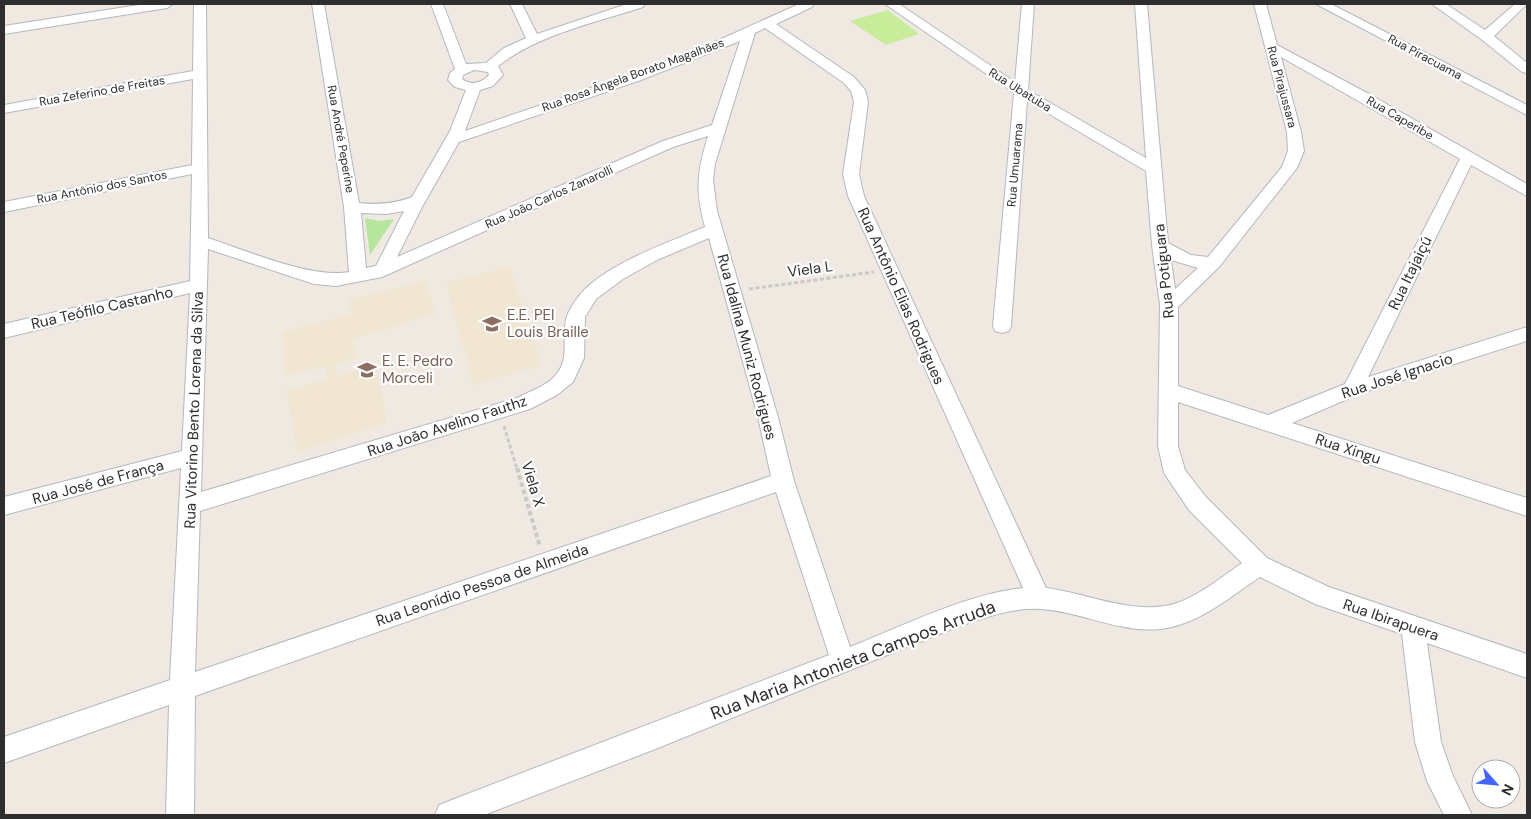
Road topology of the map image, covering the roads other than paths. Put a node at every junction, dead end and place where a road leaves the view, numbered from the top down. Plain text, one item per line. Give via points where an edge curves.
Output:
1 (167, 4) edge
2 (200, 4) edge
3 (318, 4) edge
4 (437, 4) edge
5 (516, 4) edge
6 (639, 4) edge
7 (808, 4) edge
8 (891, 4) edge
9 (1141, 4) edge
10 (1260, 4) edge
11 (1322, 4) edge
12 (1438, 4) edge
13 (1522, 4) edge
14 (1023, 6) edge
15 (757, 27) junction
16 (4, 30) edge
17 (1486, 36) junction
18 (533, 39) junction
19 (1272, 46) junction
20 (489, 67) junction
21 (1527, 69) edge
22 (462, 70) junction
23 (200, 74) junction
24 (474, 87) junction
25 (1021, 92) junction
26 (4, 109) edge
27 (1527, 111) edge
28 (718, 128) junction
29 (455, 138) junction
30 (1468, 157) junction
31 (199, 168) junction
32 (1154, 169) junction
33 (1527, 191) edge
34 (418, 200) junction
35 (4, 207) edge
36 (352, 207) junction
37 (715, 229) junction
38 (200, 241) junction
39 (1160, 245) junction
40 (1213, 263) junction
41 (382, 271) junction
42 (358, 276) junction
43 (200, 285) junction
44 (1170, 305) junction
45 (1002, 326) dead end
46 (4, 332) edge
47 (1527, 334) edge
48 (1352, 389) junction
49 (1168, 391) junction
50 (1268, 424) junction
51 (192, 457) junction
52 (783, 481) junction
53 (190, 505) junction
54 (4, 506) edge
55 (1527, 507) edge
56 (1259, 565) junction
57 (1039, 598) junction
58 (1413, 628) junction
59 (844, 661) junction
60 (1527, 666) edge
61 (182, 690) junction
62 (4, 750) edge
63 (180, 815) edge
64 (449, 815) edge
65 (1458, 815) edge

1 - 16 street
2 - 23 street, Rua Vitorino Bento Lorena da Silva
3 - 36 street, Rua André Peperine
4 - 22 street
5 - 18 street
6 - 18 street
7 - 15 street, Rua Rosa Ângela Borato Magalhães
8 - 25 street, Rua Ubatuba
9 - 32 street, Rua Potiguara
10 - 19 street, Rua Pirajussara
11 - 27 street, Rua Piracuama
12 - 17 street
13 - 17 street
14 - 25 street, Rua Umuarama
15 - 28 street, Rua Idalina Muniz Rodrigues
15 - 29 street, Rua Rosa Ângela Borato Magalhães via 636,77
15 - 57 street, Rua Antônio Elias Rodrigues via 834,69 858,90 861,102 851,174 856,196
17 - 21 street
18 - 20 street
19 - 30 street, Rua Caperibe
19 - 40 street, Rua Pirajussara via 1296,151 1272,191
20 - 22 street
20 - 24 street via 496,72 495,78
22 - 24 street via 455,80 462,86
23 - 26 street, Rua Zeferino de Freitas
23 - 31 street, Rua Vitorino Bento Lorena da Silva
24 - 29 street
25 - 32 street, Rua Ubatuba
25 - 45 street, Rua Umuarama
28 - 37 street, Rua Idalina Muniz Rodrigues via 705,180
28 - 41 street, Rua João Carlos Zanarolli via 668,144
29 - 34 street
30 - 33 street, Rua Caperibe
30 - 48 street, Rua Itajaiçú
31 - 35 street, Rua Antônio dos Santos
31 - 38 street, Rua Vitorino Bento Lorena da Silva
32 - 39 street, Rua Potiguara
34 - 36 street via 377,211
34 - 41 street
36 - 42 street, Rua André Peperine
37 - 52 street, Rua Idalina Muniz Rodrigues
37 - 53 street, Rua João Avelino Fauthz via 651,256 590,295 576,317 574,358 566,377 550,390 523,404
38 - 42 street, Rua João Carlos Zanarolli via 314,278 336,280
38 - 43 street, Rua Vitorino Bento Lorena da Silva
39 - 40 street via 1177,258
39 - 44 street, Rua Potiguara
40 - 44 street, Rua Pirajussara
41 - 42 street, Rua João Carlos Zanarolli
43 - 46 street, Rua Teófilo Castanho
43 - 51 street, Rua Vitorino Bento Lorena da Silva
44 - 49 street, Rua Potiguara
47 - 48 street, Rua José Ignacio
48 - 50 street, Rua José Ignacio
49 - 50 street, Rua Xingu
49 - 56 street, Rua Potiguara via 1168,446 1175,473 1197,503
50 - 55 street, Rua Xingu
51 - 53 street, Rua Vitorino Bento Lorena da Silva
51 - 54 street, Rua José de França
52 - 59 street, Rua Idalina Muniz Rodrigues
52 - 61 street, Rua Leonídio Pessoa de Almeida
53 - 61 street, Rua Vitorino Bento Lorena da Silva
56 - 57 street, Rua Maria Antonieta Campos Arruda via 1188,611 1166,618 1141,618
56 - 58 street, Rua Ibirapuera via 1323,596
57 - 59 street, Rua Maria Antonieta Campos Arruda via 994,604
58 - 60 street, Rua Ibirapuera
58 - 65 street via 1428,742 1441,781
59 - 64 street, Rua Maria Antonieta Campos Arruda
61 - 62 street, Rua Leonídio Pessoa de Almeida
61 - 63 street, Rua Vitorino Bento Lorena da Silva

